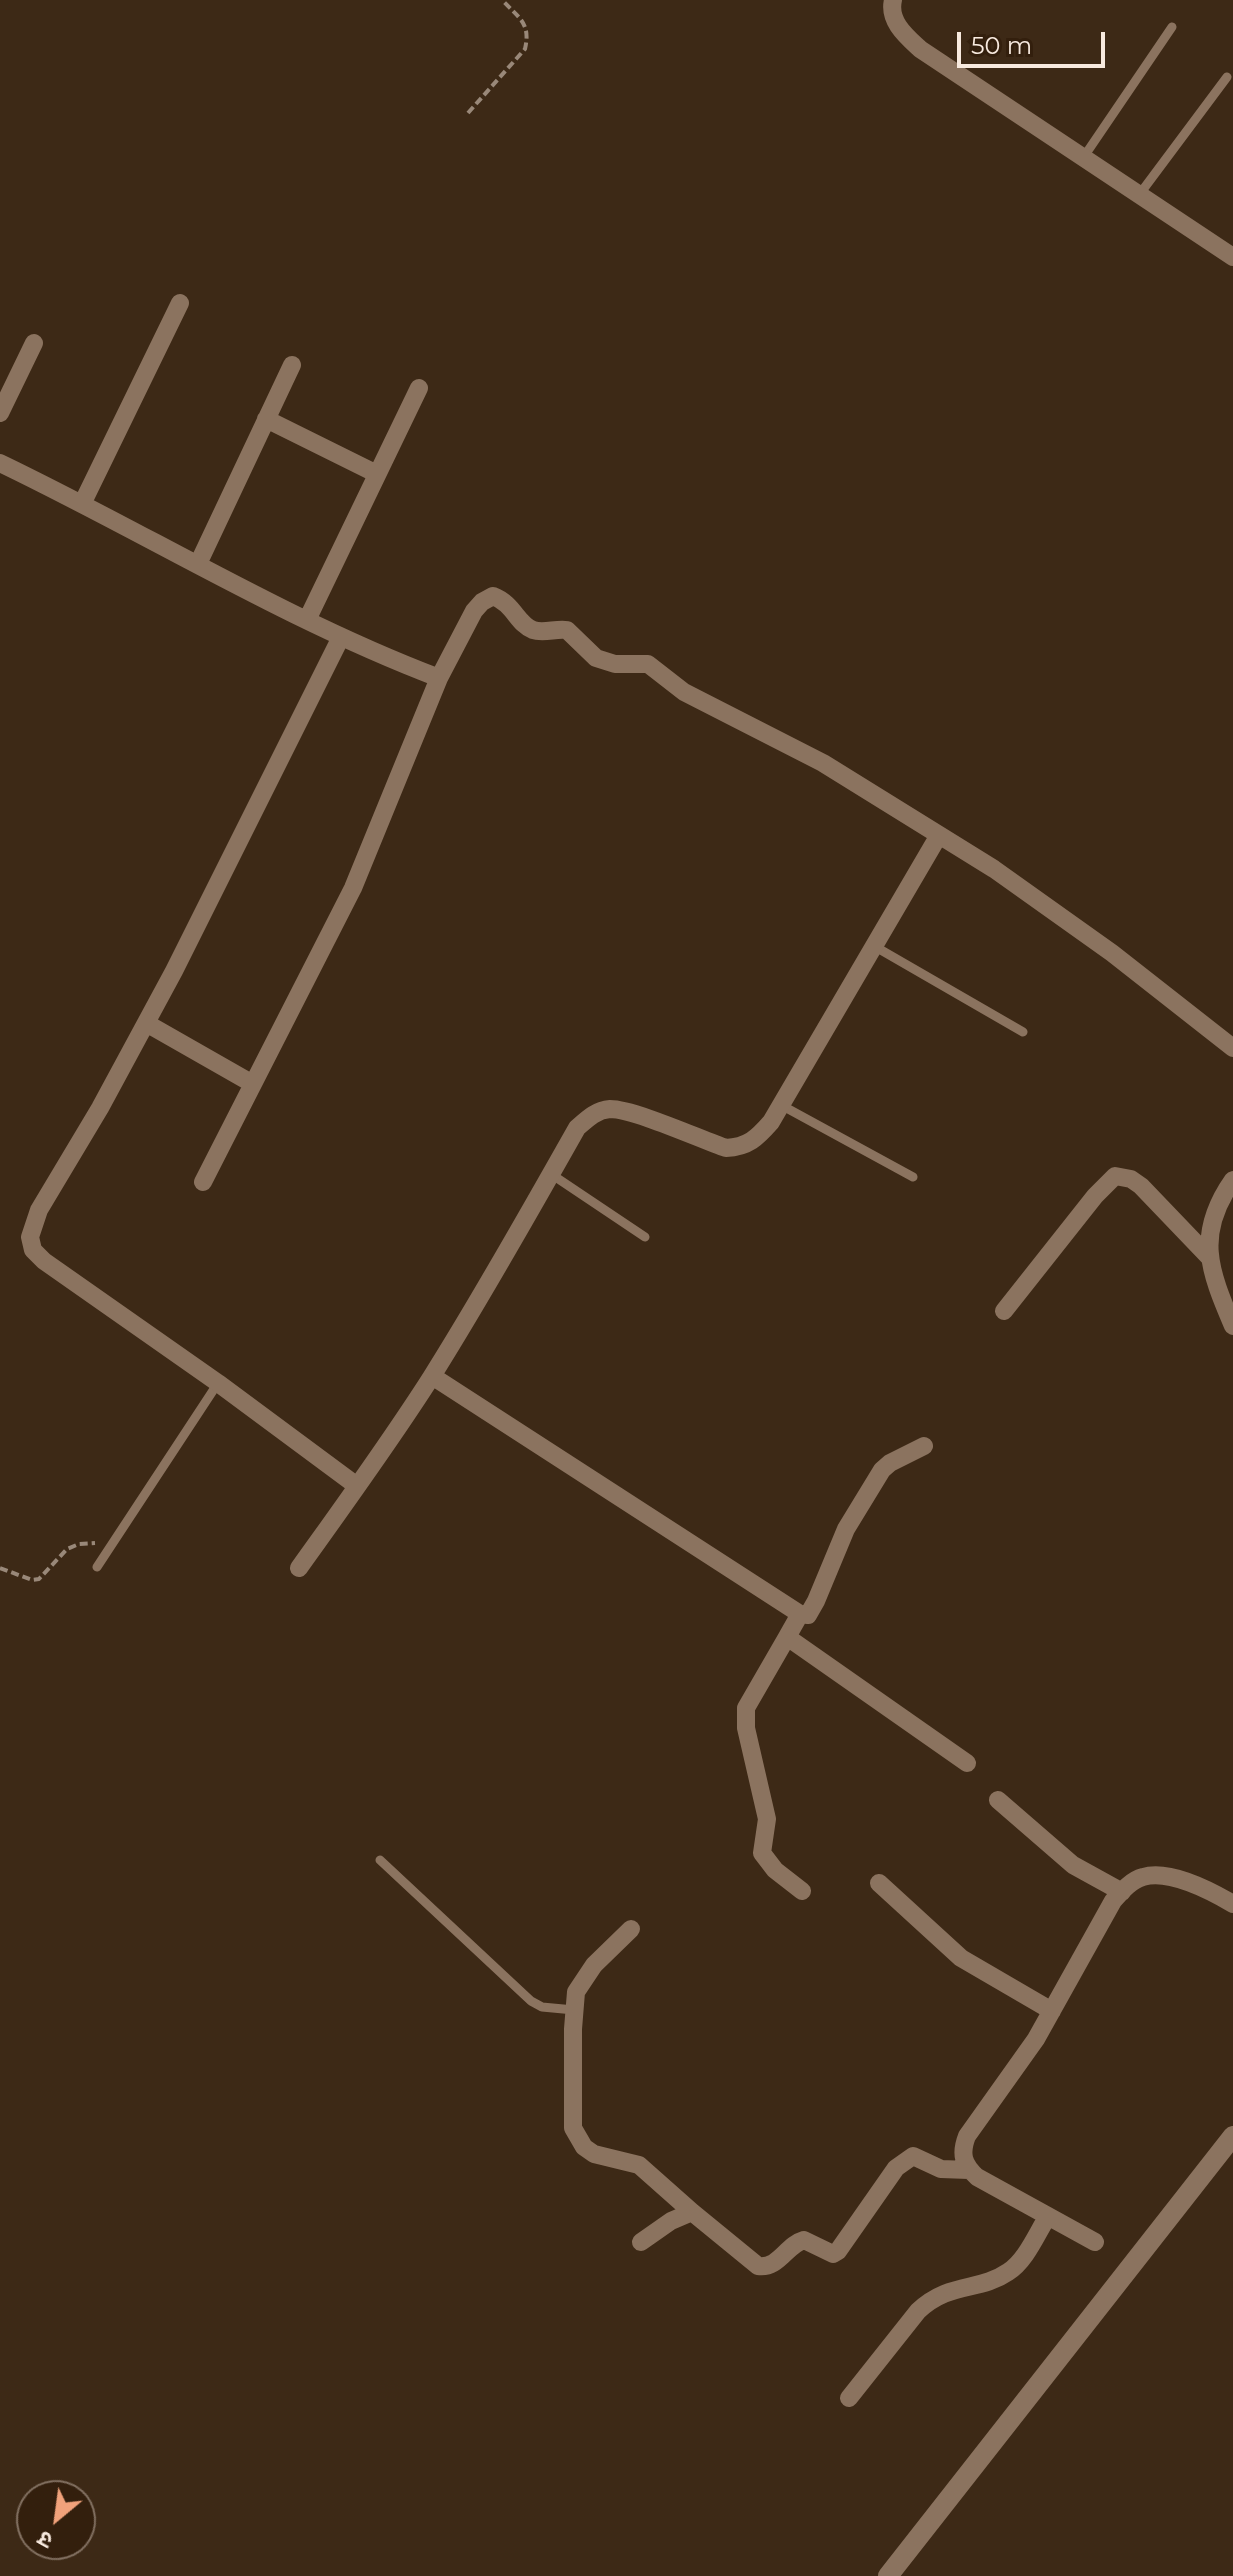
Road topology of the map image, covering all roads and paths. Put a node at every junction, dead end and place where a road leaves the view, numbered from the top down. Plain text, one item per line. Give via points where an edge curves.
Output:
1 (502, 0) edge
2 (893, 0) edge
3 (1172, 27) dead end
4 (1227, 77) dead end
5 (468, 113) dead end
6 (1083, 158) junction
7 (1139, 195) junction
8 (1229, 248) edge
9 (180, 303) dead end
10 (34, 343) dead end
11 (292, 365) dead end
12 (419, 388) dead end
13 (0, 413) edge
14 (266, 419) junction
15 (0, 463) edge
16 (377, 474) junction
17 (83, 502) junction
18 (198, 564) junction
19 (307, 620) junction
20 (341, 637) junction
21 (439, 678) junction
22 (939, 835) junction
23 (874, 946) junction
24 (146, 1023) junction
25 (1023, 1032) dead end
26 (1233, 1048) edge
27 (253, 1084) junction
28 (781, 1105) junction
29 (551, 1174) junction
30 (913, 1177) dead end
31 (1233, 1180) edge
32 (203, 1182) dead end
33 (645, 1237) dead end
34 (1210, 1258) junction
35 (1004, 1311) dead end
36 (1233, 1326) edge
37 (432, 1376) junction
38 (218, 1383) junction
39 (924, 1446) dead end
40 (357, 1486) junction
41 (114, 1542) junction
42 (97, 1567) dead end
43 (0, 1568) edge
44 (299, 1568) dead end
45 (800, 1614) junction
46 (787, 1637) junction
47 (967, 1763) dead end
48 (998, 1800) dead end
49 (380, 1860) dead end
50 (879, 1883) dead end
51 (802, 1891) dead end
52 (1122, 1892) junction
53 (1233, 1904) edge
54 (631, 1929) dead end
55 (574, 2010) junction
56 (1052, 2011) junction
57 (1233, 2136) edge
58 (969, 2170) junction
59 (692, 2212) junction
60 (1048, 2216) junction
61 (641, 2242) dead end
62 (1095, 2242) dead end
63 (849, 2398) dead end
64 (888, 2576) edge

1 - 5 path via 525,24 525,49
2 - 6 street via 900,30 920,49
3 - 6 lane
4 - 7 lane
6 - 7 street
7 - 8 street
9 - 17 street
10 - 13 street
11 - 14 street
12 - 16 street
14 - 16 street
14 - 18 street
15 - 17 street
16 - 19 street
17 - 18 street
18 - 19 street
19 - 20 street
20 - 21 street
20 - 24 street
21 - 22 street via 474,611 493,596 533,630 567,630 604,661 648,664 684,692 823,763
21 - 27 street via 353,888
22 - 23 street
22 - 26 street via 1068,921
23 - 25 lane
23 - 28 street
24 - 27 street
24 - 38 street via 39,1210 30,1237 44,1261
27 - 32 street
28 - 29 street via 758,1138 742,1148 726,1148 608,1109 577,1128
28 - 30 lane
29 - 33 lane
29 - 37 street
31 - 34 street via 1208,1232
34 - 35 street via 1141,1186 1115,1176
34 - 36 street
37 - 40 street
37 - 45 street
38 - 40 street
38 - 41 lane
39 - 45 street via 882,1470 846,1529 816,1601 808,1615
40 - 44 street
41 - 42 lane
41 - 43 path via 67,1549 39,1579
45 - 46 street
46 - 47 street
46 - 51 street via 746,1708 746,1728 767,1819 762,1853
48 - 52 street via 1073,1865
49 - 55 lane via 531,2001
50 - 56 street via 961,1958
52 - 53 street via 1144,1877 1157,1877 1183,1880
52 - 56 street
54 - 55 street via 585,1976
55 - 59 street via 572,2106 577,2138 594,2154 639,2165
56 - 58 street via 967,2136 962,2149
57 - 64 street
58 - 59 street via 941,2169 913,2156 896,2168 838,2251 826,2253 804,2240 766,2267
58 - 60 street
59 - 61 street
60 - 62 street
60 - 63 street via 1008,2272 931,2299

